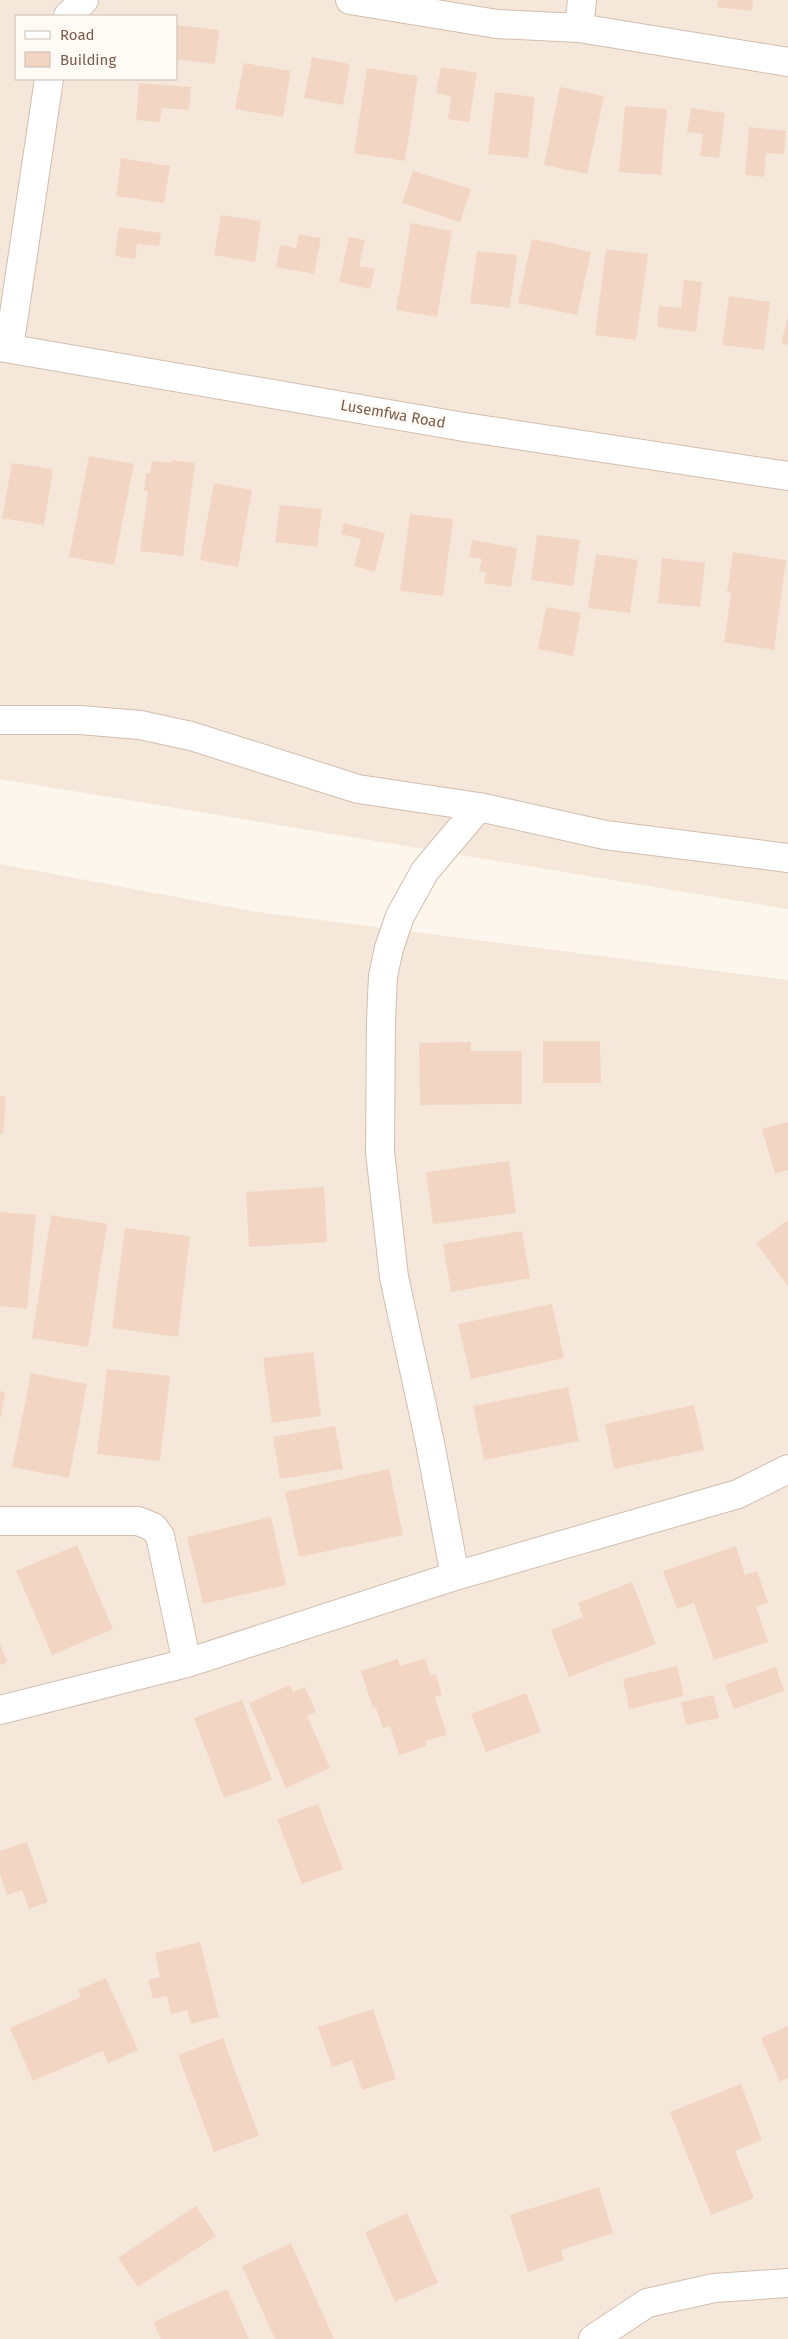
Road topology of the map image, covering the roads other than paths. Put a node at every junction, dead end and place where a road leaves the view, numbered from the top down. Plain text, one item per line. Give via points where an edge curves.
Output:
1 (84, 0) edge
2 (350, 0) edge
3 (582, 0) edge
4 (69, 15) edge
5 (579, 28) junction
6 (788, 62) edge
7 (49, 80) edge
8 (4, 347) edge
9 (788, 476) edge
10 (0, 720) edge
11 (479, 808) junction
12 (788, 858) edge
13 (788, 1469) edge
14 (0, 1521) edge
15 (456, 1576) junction
16 (187, 1663) junction
17 (0, 1710) edge
18 (788, 2283) edge
19 (597, 2338) edge

1 - 4 street
2 - 5 street via 497,24
3 - 5 street
5 - 6 street
7 - 8 street
8 - 9 street, Lusemfwa Road via 464,427
10 - 11 street via 80,720 140,725 191,736 358,789
11 - 12 street via 605,835
11 - 15 street via 425,871 400,916 383,976 381,1020 380,1152 394,1277
13 - 15 street via 738,1494
14 - 16 street via 138,1521 153,1527 160,1536
15 - 16 street
16 - 17 street
18 - 19 street via 714,2288 647,2303

